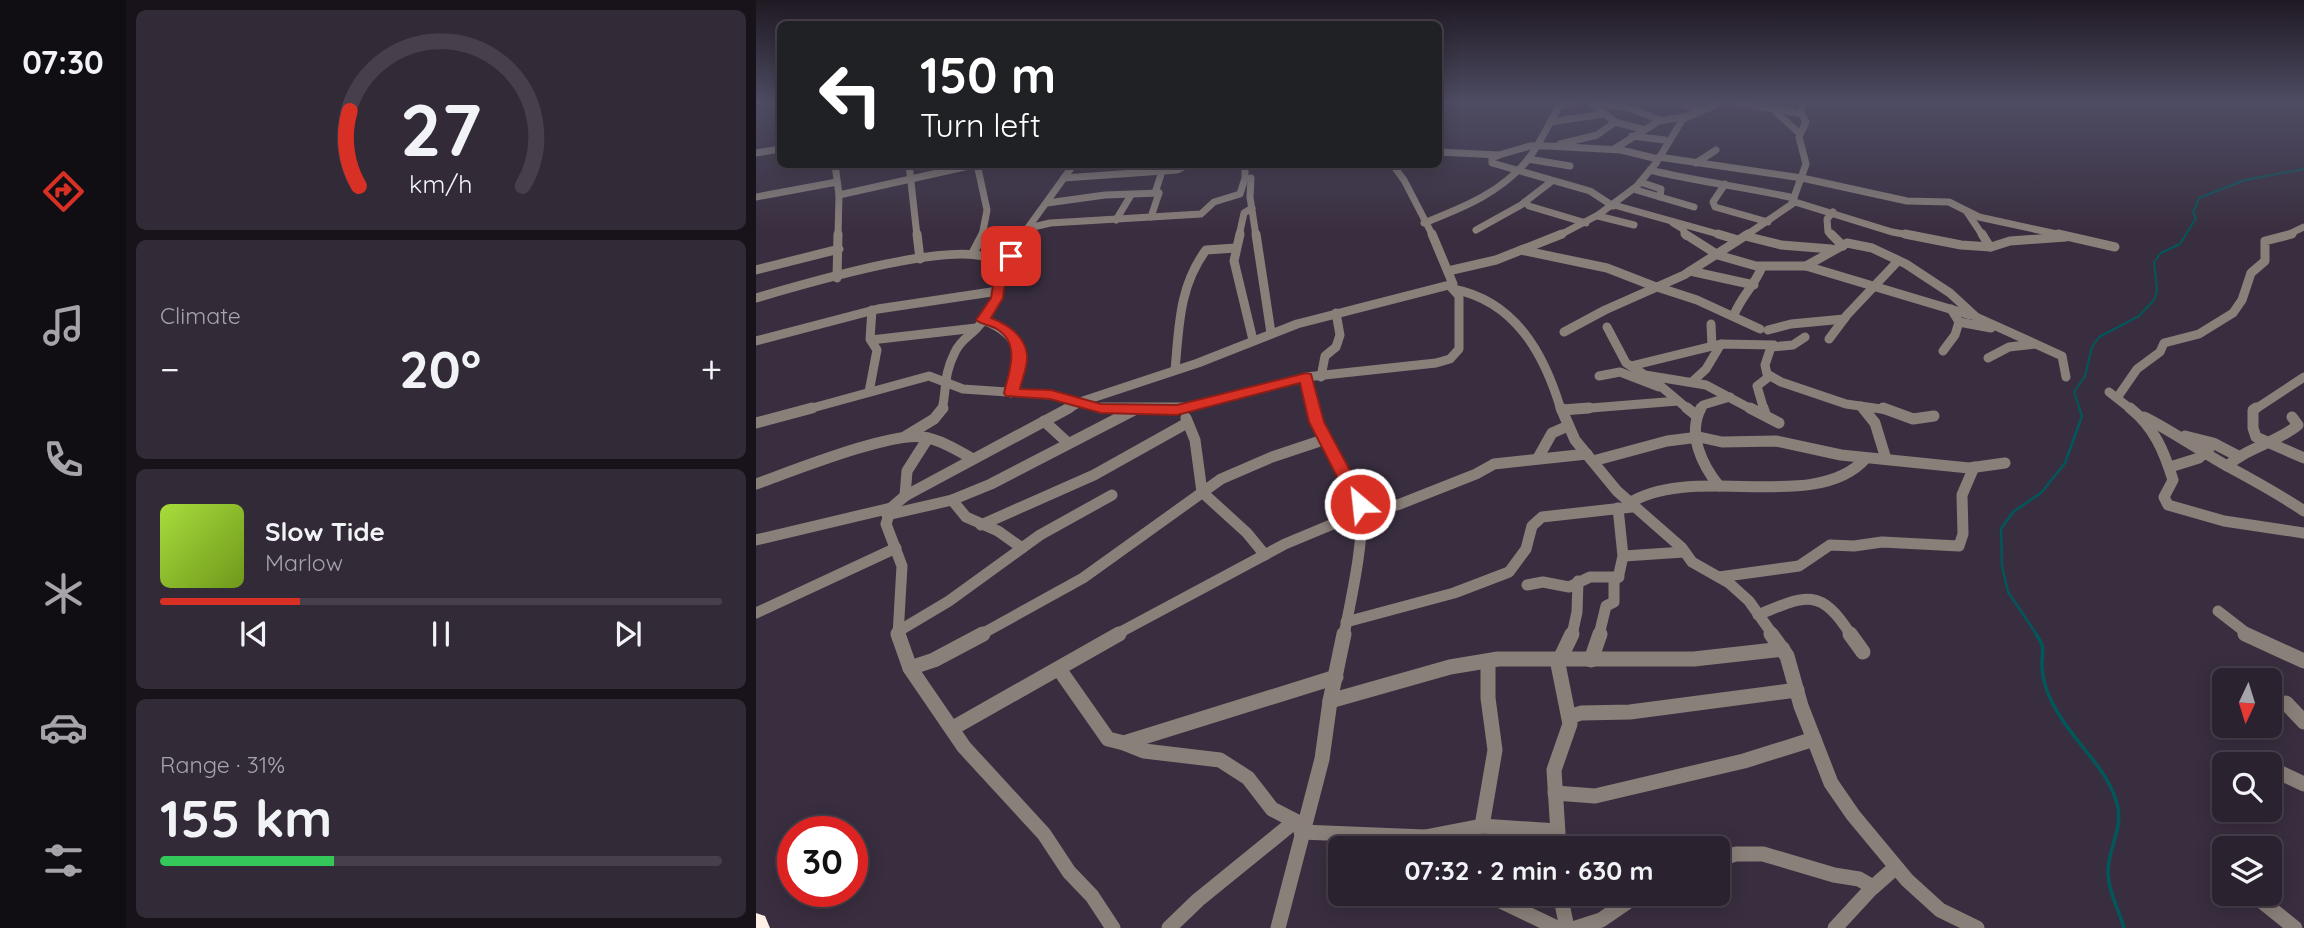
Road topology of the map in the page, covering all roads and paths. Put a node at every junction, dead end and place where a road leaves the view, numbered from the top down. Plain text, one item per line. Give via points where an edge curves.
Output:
1 (1604, 145) edge
2 (1619, 145) edge
3 (1664, 145) edge
4 (1799, 145) edge
5 (1536, 146) junction
6 (1558, 146) joint
7 (1605, 149) junction
8 (1614, 149) junction
9 (777, 150) edge
10 (1716, 150) dead end
11 (1442, 152) edge
12 (756, 153) edge
13 (1499, 155) junction
14 (1659, 158) junction
15 (1528, 159) junction
16 (1696, 163) junction
17 (1570, 166) dead end
18 (1727, 167) junction
19 (835, 168) edge
20 (910, 168) edge
21 (963, 168) edge
22 (978, 168) edge
23 (1071, 168) edge
24 (1183, 168) edge
25 (1245, 168) edge
26 (1252, 168) edge
27 (1395, 168) edge
28 (1650, 170) junction
29 (1162, 171) junction
30 (1515, 173) junction
31 (1064, 178) junction
32 (1802, 178) junction
33 (911, 179) junction
34 (1552, 181) junction
35 (836, 182) junction
36 (1640, 182) junction
37 (1728, 184) junction
38 (1633, 189) junction
39 (1159, 193) junction
40 (839, 195) junction
41 (1131, 195) junction
42 (756, 197) edge
43 (1660, 197) junction
44 (1793, 201) junction
45 (1525, 202) junction
46 (1047, 203) junction
47 (1613, 206) junction
48 (1694, 207) dead end
49 (1252, 208) junction
50 (1833, 212) junction
51 (1967, 212) junction
52 (1598, 216) junction
53 (1151, 217) junction
54 (1663, 218) junction
55 (1116, 220) junction
56 (1424, 222) junction
57 (1768, 222) junction
58 (1586, 223) junction
59 (1634, 225) dead end
60 (1029, 228) junction
61 (2303, 229) edge
62 (1476, 230) dead end
63 (2066, 237) junction
64 (1741, 238) junction
65 (1990, 247) junction
66 (2115, 247) dead end
67 (1236, 248) junction
68 (1838, 248) junction
69 (839, 249) junction
70 (1521, 250) junction
71 (973, 253) junction
72 (1714, 253) junction
73 (920, 259) junction
74 (1898, 261) junction
75 (1002, 266) junction
76 (1806, 266) junction
77 (1762, 267) junction
78 (756, 270) edge
79 (1448, 271) junction
80 (1690, 271) junction
81 (837, 278) junction
82 (1754, 285) junction
83 (1657, 287) junction
84 (1875, 287) junction
85 (1451, 288) junction
86 (998, 291) junction
87 (756, 298) edge
88 (1710, 305) junction
89 (1950, 308) junction
90 (872, 310) junction
91 (1336, 313) junction
92 (1734, 315) junction
93 (1979, 318) junction
94 (1844, 319) junction
95 (1959, 322) junction
96 (980, 324) junction
97 (1607, 327) dead end
98 (1997, 328) junction
99 (1564, 332) dead end
100 (1270, 333) junction
101 (1805, 337) dead end
102 (1829, 339) dead end
103 (871, 340) junction
104 (1253, 340) junction
105 (756, 341) edge
106 (1744, 344) junction
107 (2037, 344) junction
108 (1717, 345) junction
109 (1774, 345) junction
110 (1943, 351) dead end
111 (1989, 358) dead end
112 (1765, 365) junction
113 (1631, 366) junction
114 (1175, 370) junction
115 (1599, 376) dead end
116 (1770, 376) junction
117 (1306, 377) junction
118 (1321, 377) junction
119 (2066, 377) dead end
120 (2304, 377) edge
121 (945, 380) junction
122 (1657, 382) junction
123 (1692, 382) junction
124 (869, 392) junction
125 (1011, 393) junction
126 (1730, 397) junction
127 (1678, 401) junction
128 (1080, 402) junction
129 (1861, 406) junction
130 (1135, 409) junction
131 (1182, 409) junction
132 (1562, 410) junction
133 (1765, 414) junction
134 (1697, 416) junction
135 (1934, 416) dead end
136 (2140, 416) junction
137 (2292, 417) dead end
138 (1044, 421) junction
139 (756, 423) edge
140 (1187, 423) junction
141 (1779, 423) dead end
142 (1568, 426) junction
143 (2177, 433) junction
144 (906, 436) junction
145 (1696, 437) junction
146 (928, 438) junction
147 (1326, 439) junction
148 (2265, 442) junction
149 (1068, 443) junction
150 (2213, 443) junction
151 (2206, 453) junction
152 (2238, 456) junction
153 (1590, 457) junction
154 (1538, 458) junction
155 (1866, 458) junction
156 (2304, 458) edge
157 (973, 459) junction
158 (1886, 459) junction
159 (2005, 463) dead end
160 (2227, 466) junction
161 (1974, 467) junction
162 (2170, 467) junction
163 (756, 484) edge
164 (1719, 486) junction
165 (1617, 491) junction
166 (1202, 492) junction
167 (1642, 494) junction
168 (1112, 495) dead end
169 (905, 496) junction
170 (952, 500) junction
171 (1626, 506) junction
172 (2304, 511) edge
173 (889, 512) junction
174 (1359, 516) junction
175 (981, 525) junction
176 (2304, 533) edge
177 (756, 540) edge
178 (896, 548) junction
179 (1022, 548) junction
180 (1684, 552) junction
181 (1265, 555) junction
182 (1624, 556) junction
183 (1619, 577) junction
184 (1719, 577) junction
185 (1578, 581) junction
186 (1527, 585) dead end
187 (2218, 611) dead end
188 (756, 613) edge
189 (1758, 615) junction
190 (1346, 622) junction
191 (897, 632) junction
192 (1783, 649) junction
193 (1863, 652) dead end
194 (1559, 659) junction
195 (1591, 660) junction
196 (2304, 660) edge
197 (1488, 661) junction
198 (910, 668) junction
199 (1059, 669) junction
200 (1336, 677) junction
201 (1797, 690) junction
202 (1331, 701) junction
203 (2286, 704) dead end
204 (1569, 717) junction
205 (2304, 722) edge
206 (953, 728) junction
207 (1814, 739) junction
208 (1124, 743) junction
209 (2282, 774) edge
210 (2304, 784) edge
211 (1555, 793) junction
212 (1299, 826) junction
213 (1482, 826) junction
214 (1557, 831) junction
215 (1375, 836) edge
216 (1451, 836) edge
217 (1558, 836) edge
218 (1730, 856) edge
219 (1896, 867) junction
220 (1873, 887) junction
221 (1511, 906) edge
222 (1562, 906) edge
223 (1621, 906) edge
224 (2268, 906) edge
225 (1114, 928) edge
226 (1169, 928) edge
227 (1278, 928) edge
228 (1556, 928) edge
229 (1567, 928) edge
230 (1576, 928) edge
231 (1835, 928) edge
232 (1978, 928) edge
233 (2295, 928) edge

1 - 7 street
2 - 8 street
3 - 14 street
4 - 32 street via 1806,164
5 - 6 street
5 - 13 street
5 - 15 street
6 - 7 street
7 - 8 street
8 - 14 street
9 - 12 street
10 - 16 street
11 - 13 street
13 - 30 street via 1492,163
14 - 16 street
14 - 28 street
15 - 17 street
15 - 30 street
16 - 18 street
18 - 32 street
18 - 37 street
19 - 35 street
20 - 33 street
21 - 33 street
22 - 71 street via 985,187 986,219
23 - 31 street
24 - 29 street
25 - 53 street via 1236,196 1214,202 1201,214
26 - 49 street
27 - 56 street
28 - 36 street
28 - 37 street via 1707,184
29 - 31 street
29 - 39 street
30 - 34 street
30 - 56 street via 1465,207
31 - 46 street
32 - 44 street
32 - 51 street via 1907,201 1949,202
33 - 40 street
33 - 73 street
34 - 45 street
34 - 47 street via 1597,193
35 - 40 street
35 - 42 street
36 - 38 street
36 - 43 street via 1661,189
37 - 44 street
37 - 57 street via 1713,202 1715,206
38 - 43 street
38 - 47 street
39 - 41 street
39 - 53 street
40 - 69 street
41 - 46 street
41 - 55 street
43 - 48 street
44 - 50 street
44 - 57 street
45 - 58 street
45 - 62 street
46 - 60 street
47 - 52 street
47 - 54 street
49 - 67 street via 1244,213
49 - 100 street
50 - 65 street via 1892,232
50 - 68 street via 1827,219 1828,232
51 - 63 street
51 - 65 street
52 - 58 street
52 - 59 street
53 - 55 street
54 - 64 street
54 - 72 street
55 - 60 street
56 - 79 street
57 - 64 street
58 - 70 street
60 - 75 street
61 - 136 street via 2265,241 2265,261 2246,276 2232,314 2199,334 2164,342 2160,352 2114,393
63 - 65 street
63 - 66 street
64 - 68 street
64 - 72 street
67 - 104 street via 1236,271
67 - 114 street via 1206,250 1189,274
68 - 74 street via 1854,242
68 - 76 street
69 - 78 street
69 - 81 street
70 - 79 street
70 - 83 street via 1612,268
71 - 73 street
71 - 75 street
72 - 77 street
72 - 80 street
73 - 81 street
74 - 84 street
74 - 93 street via 1947,290
75 - 86 street
76 - 77 street
76 - 84 street
77 - 82 street
79 - 85 street
80 - 82 street
80 - 83 street
81 - 87 street
82 - 92 street via 1740,299
83 - 88 street
83 - 99 street
84 - 89 street
84 - 94 street
85 - 91 street
85 - 118 street via 1460,296 1457,354 1414,367
85 - 132 street via 1473,293 1521,326 1546,367
86 - 90 street
86 - 96 street
88 - 92 street
88 - 108 street via 1709,324
89 - 93 street
89 - 95 street
90 - 103 street
90 - 105 street
91 - 100 street
91 - 118 street via 1340,335 1336,347 1325,356
92 - 94 street via 1764,330
93 - 98 street
94 - 102 street
95 - 98 street
95 - 110 street
96 - 103 street
96 - 121 street via 958,346
96 - 125 street via 1002,326 1013,338 1020,356
97 - 113 street
98 - 107 street
100 - 104 street
101 - 109 street via 1793,345
103 - 124 street via 877,350
104 - 114 street
106 - 108 street
106 - 109 street
106 - 112 street
107 - 111 street via 2018,345
107 - 119 street via 2063,358
108 - 113 street
108 - 123 street via 1706,369
109 - 112 street
112 - 116 street
113 - 122 street
114 - 128 street
115 - 122 street via 1620,372
116 - 129 street
116 - 133 street via 1757,386
117 - 118 street
117 - 131 street
117 - 147 street via 1311,405
120 - 148 street via 2253,411 2253,435
121 - 124 street via 929,376
121 - 125 street via 963,389
121 - 144 street via 942,409
122 - 123 street
122 - 127 street
123 - 126 street
124 - 139 street
125 - 128 street
126 - 133 street
126 - 134 street via 1703,405
127 - 132 street
127 - 134 street
128 - 130 street
128 - 138 street
129 - 135 street via 1881,407 1913,419
129 - 158 street via 1872,416
130 - 131 street
130 - 149 street
131 - 140 street
132 - 142 street
133 - 141 street
134 - 145 street
136 - 143 street
136 - 162 street via 2160,441
137 - 148 street via 2298,425 2295,429
138 - 149 street
138 - 157 street
140 - 166 street via 1198,450
140 - 175 street via 1094,475
142 - 153 street
142 - 154 street via 1552,433
143 - 150 street
143 - 151 street
144 - 146 street
144 - 163 street
145 - 153 street
145 - 155 street via 1722,442 1776,441
145 - 164 street
146 - 157 street
146 - 169 street via 907,471
147 - 166 street via 1235,472
147 - 174 street via 1357,496
148 - 152 street
148 - 156 street
149 - 170 street via 1013,474
150 - 151 street
150 - 152 street
151 - 160 street
151 - 162 street via 2190,463
152 - 160 street
153 - 154 street
153 - 165 street
154 - 174 street via 1494,464
155 - 158 street
155 - 164 street via 1827,483
157 - 169 street
158 - 161 street
159 - 161 street
160 - 172 street
161 - 184 street via 1963,490 1964,535 1959,545 1830,544 1799,566
162 - 176 street via 2173,480 2164,500 2171,506 2224,522
164 - 167 street
165 - 167 street
165 - 171 street
166 - 181 street
166 - 198 street via 1083,578 934,660
167 - 171 street
168 - 179 street
169 - 173 street
170 - 173 street
170 - 175 street via 963,516
171 - 180 street via 1654,522
171 - 182 street
171 - 190 street via 1542,516 1532,526 1526,549 1509,572 1454,593
173 - 177 street
173 - 178 street via 886,524
174 - 181 street
174 - 190 street via 1356,570
175 - 179 street
178 - 188 street
178 - 191 street via 902,566
179 - 191 street
180 - 182 street
180 - 184 street
181 - 199 street
182 - 183 street
183 - 185 street
183 - 195 street via 1614,582 1614,602 1605,606
184 - 189 street via 1749,601
185 - 186 street via 1569,587 1544,582
185 - 194 street via 1572,641
187 - 196 street via 2244,633
189 - 192 street
189 - 193 street via 1803,599 1825,604 1836,611
190 - 200 street
191 - 198 street
192 - 195 street via 1695,659
192 - 201 street
194 - 195 street
194 - 197 street
194 - 204 street
197 - 202 street via 1450,667
197 - 213 street via 1495,750
198 - 206 street
199 - 206 street
199 - 208 street via 1108,738
200 - 202 street
200 - 208 street
201 - 204 street
201 - 207 street
202 - 212 street via 1322,759
203 - 205 street
204 - 211 street via 1570,736 1555,760
206 - 225 street via 964,747 1044,834
207 - 211 street via 1744,761 1595,796
207 - 219 street via 1831,783
208 - 212 street via 1144,751 1220,760 1248,778 1272,808
209 - 210 street
211 - 214 street
212 - 215 street
212 - 226 street via 1198,900
212 - 227 street
213 - 214 street
213 - 216 street
214 - 217 street
218 - 220 street via 1763,854 1859,879
219 - 220 street
219 - 232 street via 1940,910
220 - 231 street
221 - 228 street
222 - 229 street
223 - 230 street via 1601,920
224 - 233 street

